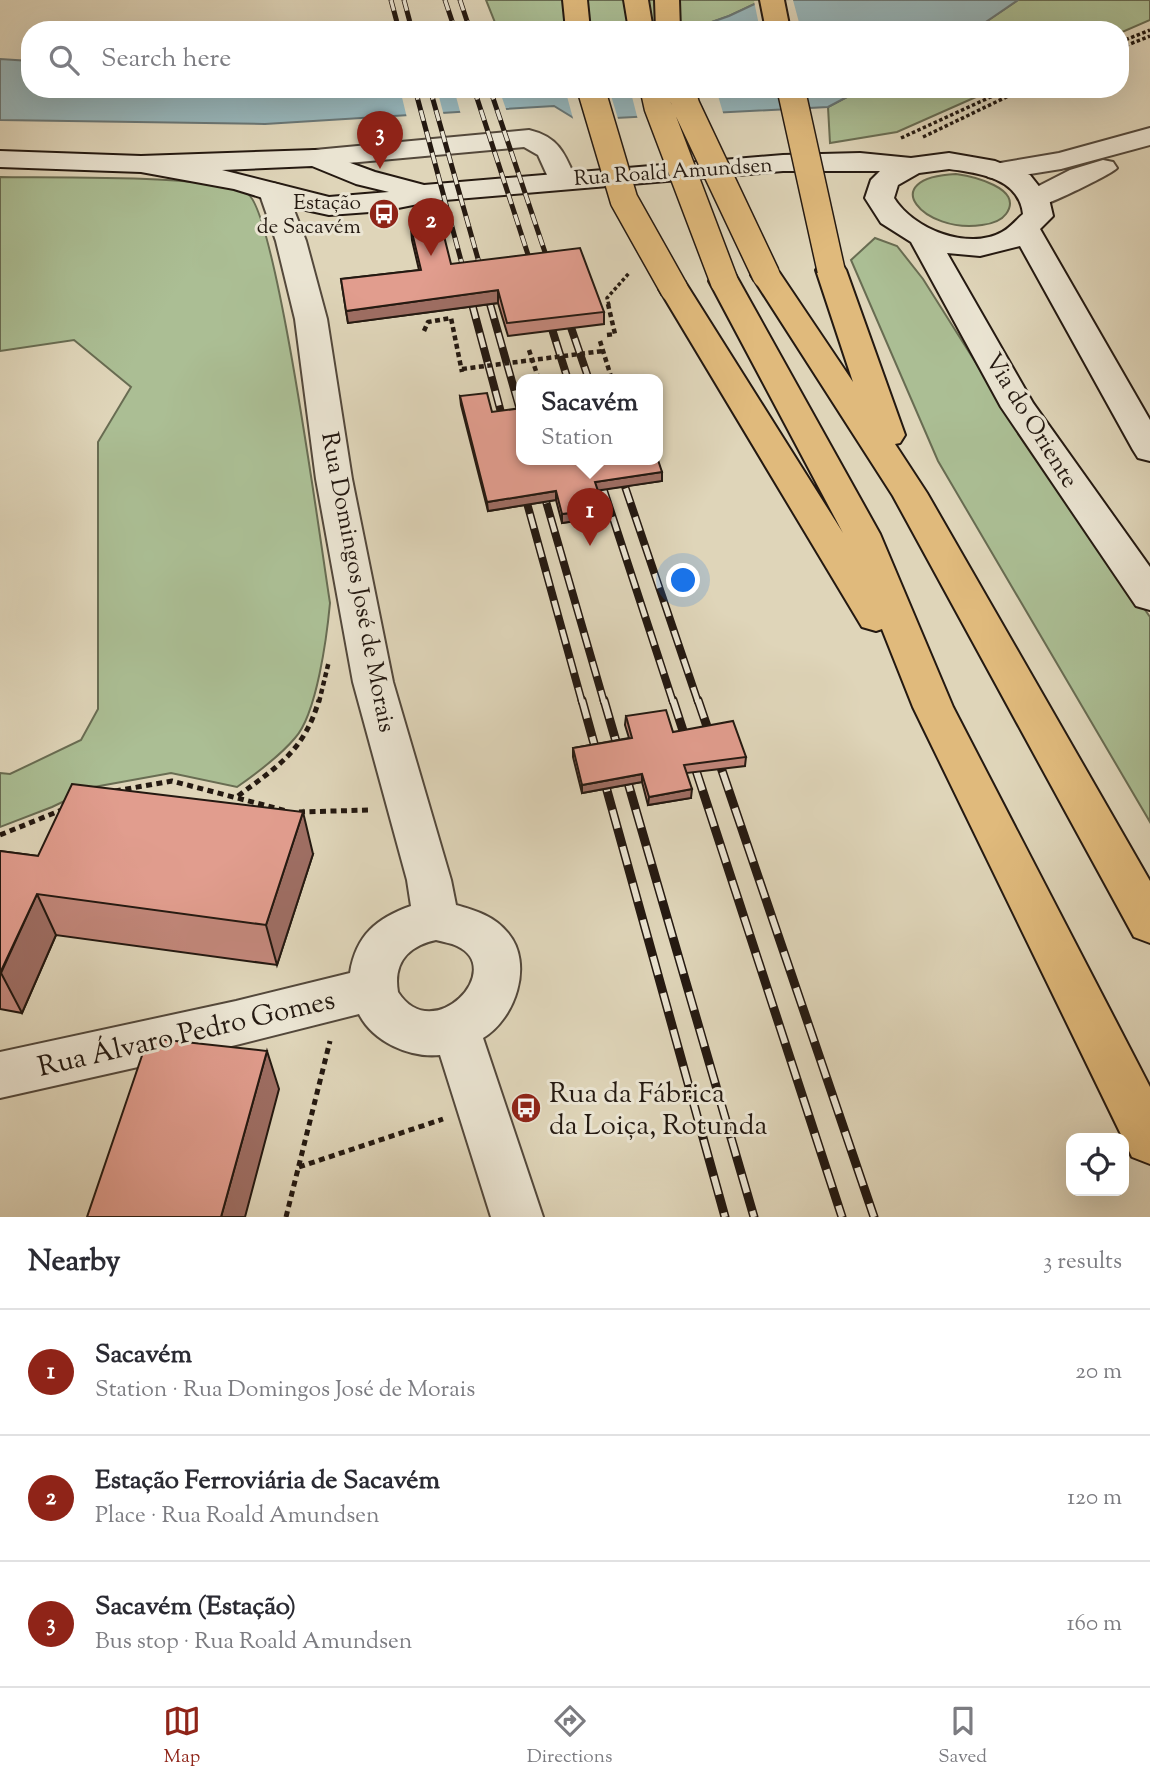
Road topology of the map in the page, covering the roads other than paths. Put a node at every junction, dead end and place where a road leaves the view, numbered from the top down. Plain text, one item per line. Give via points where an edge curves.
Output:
1 (575, 0) edge
2 (636, 0) edge
3 (667, 0) edge
4 (772, 0) edge
5 (577, 21) edge
6 (640, 21) edge
7 (668, 21) edge
8 (776, 21) edge
9 (594, 98) edge
10 (656, 98) edge
11 (684, 98) edge
12 (793, 98) edge
13 (1150, 135) edge
14 (1150, 154) edge
15 (904, 156) junction
16 (311, 158) junction
17 (0, 159) edge
18 (783, 163) junction
19 (141, 164) junction
20 (998, 171) junction
21 (562, 180) junction
22 (273, 192) junction
23 (433, 192) junction
24 (879, 195) junction
25 (1035, 199) junction
26 (341, 206) junction
27 (1027, 232) junction
28 (924, 239) junction
29 (291, 242) junction
30 (1150, 450) edge
31 (909, 493) junction
32 (1150, 596) edge
33 (933, 707) junction
34 (436, 920) junction
35 (1150, 923) edge
36 (372, 989) junction
37 (456, 1029) junction
38 (0, 1075) edge
39 (1150, 1139) edge
40 (517, 1217) edge

1 - 5 highway
2 - 6 highway
3 - 7 highway
4 - 8 highway
9 - 33 highway, bridge via 624,200 674,289
10 - 33 highway, bridge via 724,281 862,534
11 - 31 highway, bridge via 766,275
12 - 31 highway, bridge via 831,271
13 - 20 street via 1060,161
14 - 25 street via 1080,176
15 - 18 street, Rua Roald Amundsen
15 - 20 street, Rua Roald Amundsen
15 - 24 street
16 - 19 street
16 - 21 street, Rua Roald Amundsen via 529,138 550,151
16 - 22 street via 285,170 273,184
16 - 23 street via 395,187
17 - 19 street
18 - 21 street, Rua Roald Amundsen
18 - 24 street, Rua Roald Amundsen via 845,179
19 - 22 street via 239,181
20 - 25 street via 1021,183
21 - 23 street, Rua Roald Amundsen
22 - 26 street
22 - 29 street, Rua Domingos José de Morais
23 - 26 street
24 - 28 street via 884,211 900,227
25 - 27 street via 1038,216
26 - 29 street via 313,215
27 - 28 street via 1008,242 982,246
27 - 30 street
28 - 32 street, Via do Oriente via 1018,407
29 - 34 street, Rua Domingos José de Morais via 316,343 334,479 373,682
31 - 35 highway
33 - 39 highway
34 - 36 street via 414,924 381,950 373,969
34 - 37 street via 457,922 475,931 490,945 498,962 498,983 490,1002
36 - 37 street via 393,1021 412,1031
36 - 38 street, Rua Álvaro Pedro Gomes
37 - 40 street

